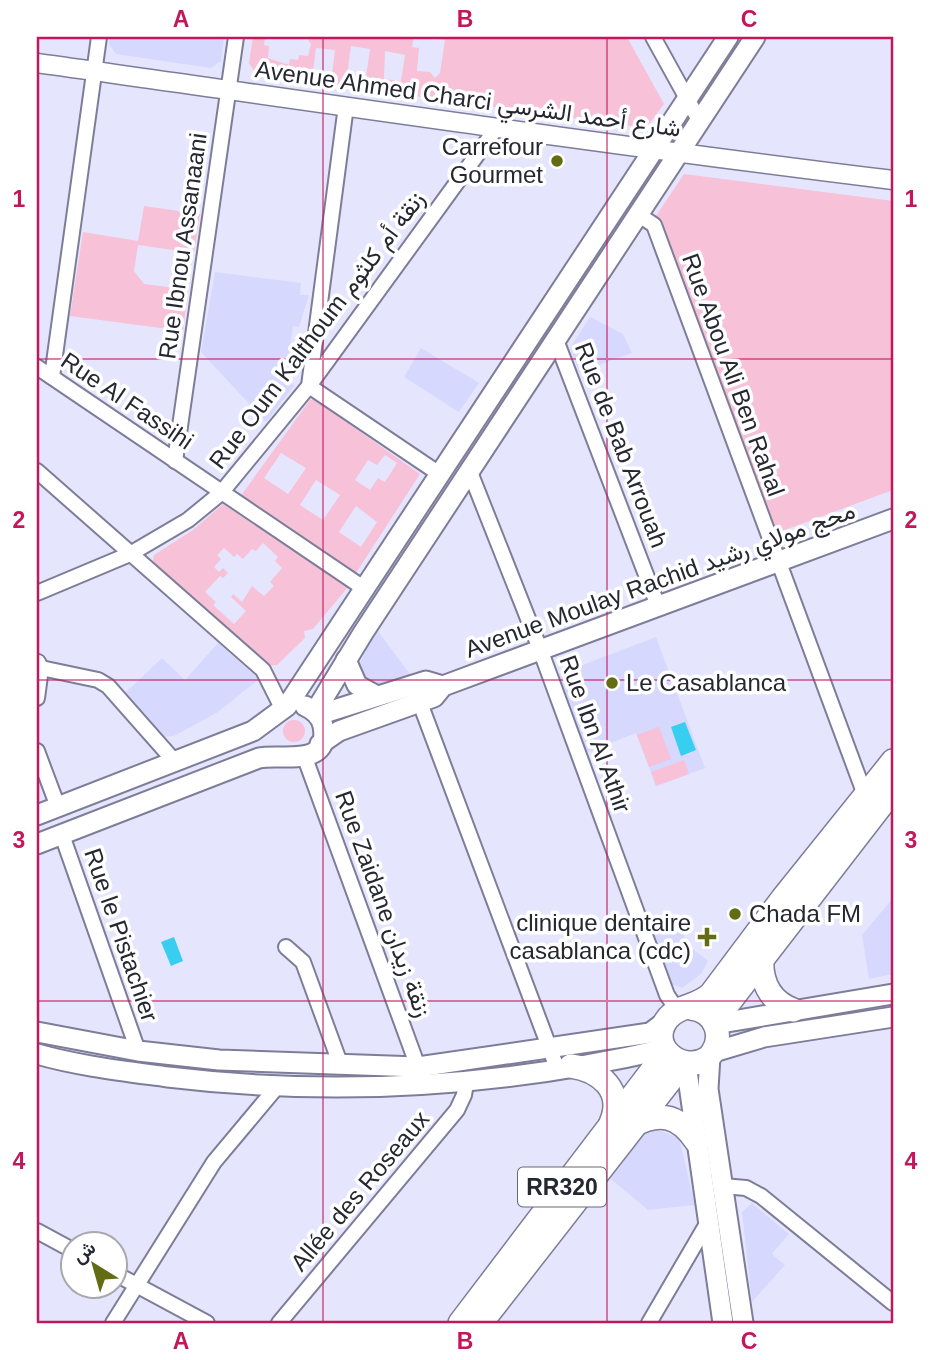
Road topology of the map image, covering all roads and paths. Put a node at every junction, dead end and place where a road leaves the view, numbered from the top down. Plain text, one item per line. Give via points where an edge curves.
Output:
1 (99, 37) edge
2 (236, 37) edge
3 (653, 37) edge
4 (728, 37) edge
5 (755, 37) edge
6 (37, 63) edge
7 (95, 71) junction
8 (228, 89) junction
9 (688, 99) junction
10 (346, 106) junction
11 (700, 122) junction
12 (498, 125) junction
13 (654, 150) junction
14 (680, 154) junction
15 (893, 180) edge
16 (639, 215) junction
17 (556, 340) junction
18 (37, 367) edge
19 (51, 377) junction
20 (309, 386) junction
21 (175, 461) junction
22 (37, 471) edge
23 (470, 472) junction
24 (441, 475) junction
25 (221, 493) junction
26 (893, 519) edge
27 (130, 554) junction
28 (778, 562) junction
29 (365, 589) junction
30 (37, 593) edge
31 (658, 606) junction
32 (540, 649) junction
33 (346, 660) junction
34 (39, 664) edge
35 (443, 686) junction
36 (377, 696) junction
37 (37, 698) edge
38 (420, 703) junction
39 (281, 710) junction
40 (316, 713) junction
41 (320, 744) junction
42 (37, 751) edge
43 (284, 757) junction
44 (305, 758) junction
45 (893, 761) edge
46 (176, 762) junction
47 (893, 790) edge
48 (865, 794) junction
49 (58, 807) junction
50 (37, 815) edge
51 (62, 835) junction
52 (37, 844) edge
53 (286, 947) dead end
54 (762, 955) junction
55 (893, 993) edge
56 (793, 1010) junction
57 (678, 1013) junction
58 (893, 1017) edge
59 (715, 1023) junction
60 (37, 1032) edge
61 (551, 1048) junction
62 (138, 1051) junction
63 (37, 1054) edge
64 (712, 1054) junction
65 (675, 1057) junction
66 (341, 1066) junction
67 (418, 1067) junction
68 (564, 1067) junction
69 (466, 1083) junction
70 (276, 1088) junction
71 (622, 1124) junction
72 (696, 1142) junction
73 (723, 1186) junction
74 (708, 1222) junction
75 (37, 1231) edge
76 (60, 1243) edge
77 (130, 1281) edge
78 (135, 1284) junction
79 (893, 1303) edge
80 (113, 1323) edge
81 (207, 1323) edge
82 (279, 1323) edge
83 (460, 1323) edge
84 (481, 1323) edge
85 (649, 1323) edge
86 (723, 1323) edge
87 (743, 1323) edge

1 - 7 street
2 - 8 street, Rue Ibnou Assanaani
3 - 9 street
4 - 9 main road
5 - 11 main road
6 - 7 street, Avenue Ahmed Charci شارع أحمد الشرسي
7 - 8 street, Avenue Ahmed Charci شارع أحمد الشرسي
7 - 19 street
8 - 10 street, Avenue Ahmed Charci شارع أحمد الشرسي
8 - 21 street, Rue Ibnou Assanaani
9 - 11 street
9 - 13 main road
10 - 12 street, Avenue Ahmed Charci شارع أحمد الشرسي
10 - 20 street
11 - 14 main road
12 - 13 street, Avenue Ahmed Charci شارع أحمد الشرسي
12 - 20 street, Rue Oum Kalthoum زنقة أم كلثوم
13 - 14 street, Avenue Ahmed Charci شارع أحمد الشرسي
13 - 24 main road
14 - 15 street, Avenue Ahmed Charci شارع أحمد الشرسي
14 - 16 main road
16 - 17 main road
16 - 28 street, Rue Abou Ali Ben Rahal via 654,226
17 - 23 main road
17 - 31 street, Rue de Bab Arrouah
18 - 19 street, Rue Al Fassihi
19 - 21 street, Rue Al Fassihi
20 - 24 street
20 - 25 street, Rue Oum Kalthoum زنقة أم كلثوم
21 - 25 street, Rue Al Fassihi
22 - 27 street
23 - 32 street, Rue Ibn Al Athir
23 - 33 main road
24 - 29 main road
25 - 27 street, Rue Oum Kalthoum زنقة أم كلثوم via 188,520
25 - 29 street, Rue Al Fassihi
26 - 28 main road, Avenue Moulay Rachid محج مولاي رشيد
27 - 30 street, Rue Oum Kalthoum زنقة أم كلثوم
27 - 39 street via 263,670
28 - 31 main road, Avenue Moulay Rachid محج مولاي رشيد
28 - 48 street, Rue Abou Ali Ben Rahal
29 - 39 main road
31 - 32 main road, Avenue Moulay Rachid محج مولاي رشيد
32 - 35 main road, Avenue Moulay Rachid محج مولاي رشيد
32 - 57 street, Rue Ibn Al Athir via 667,995
33 - 36 main road via 357,685
33 - 40 main road
34 - 37 street
34 - 46 street via 108,686
35 - 36 main road, Avenue Moulay Rachid محج مولاي رشيد via 426,681
35 - 38 main road, Avenue Moulay Rachid محج مولاي رشيد
36 - 40 main road, Avenue Moulay Rachid محج مولاي رشيد
38 - 41 main road, Avenue Moulay Rachid محج مولاي رشيد via 339,731
38 - 61 street
39 - 40 main road via 300,704
39 - 43 main road via 269,727 269,739
39 - 46 main road via 253,731
40 - 41 main road via 323,732
41 - 44 main road
42 - 49 street
43 - 44 main road
43 - 51 main road via 259,758
44 - 67 street, Rue Zaidane زنقة زيدان
45 - 48 main road
46 - 49 main road
47 - 54 main road
48 - 57 main road via 711,994
49 - 50 main road
51 - 52 main road
51 - 62 street, Rue le Pistachier
53 - 66 street via 303,962
54 - 56 main road via 762,974 770,994
54 - 59 main road
55 - 56 main road
56 - 59 main road
57 - 59 main road via 704,1012
57 - 61 main road via 650,1033
57 - 65 main road via 662,1034
58 - 64 main road via 764,1037
59 - 64 main road via 718,1039
60 - 62 main road
61 - 67 main road
61 - 68 street
62 - 66 main road
63 - 70 main road via 143,1074
64 - 65 main road via 701,1062
64 - 73 main road via 706,1077
65 - 68 main road
65 - 71 main road, RR320
65 - 72 main road
66 - 67 main road
68 - 69 main road
68 - 71 main road via 591,1071 608,1084
69 - 70 main road
69 - 82 street, Allée des Roseaux via 457,1110
70 - 78 street via 214,1162
71 - 72 main road via 665,1116 684,1127
71 - 83 main road, RR320
71 - 84 main road, RR320
72 - 74 main road
73 - 79 street via 746,1188 761,1196
73 - 87 main road
74 - 85 street
74 - 86 main road
75 - 76 street
77 - 78 street
78 - 80 street
78 - 81 street

